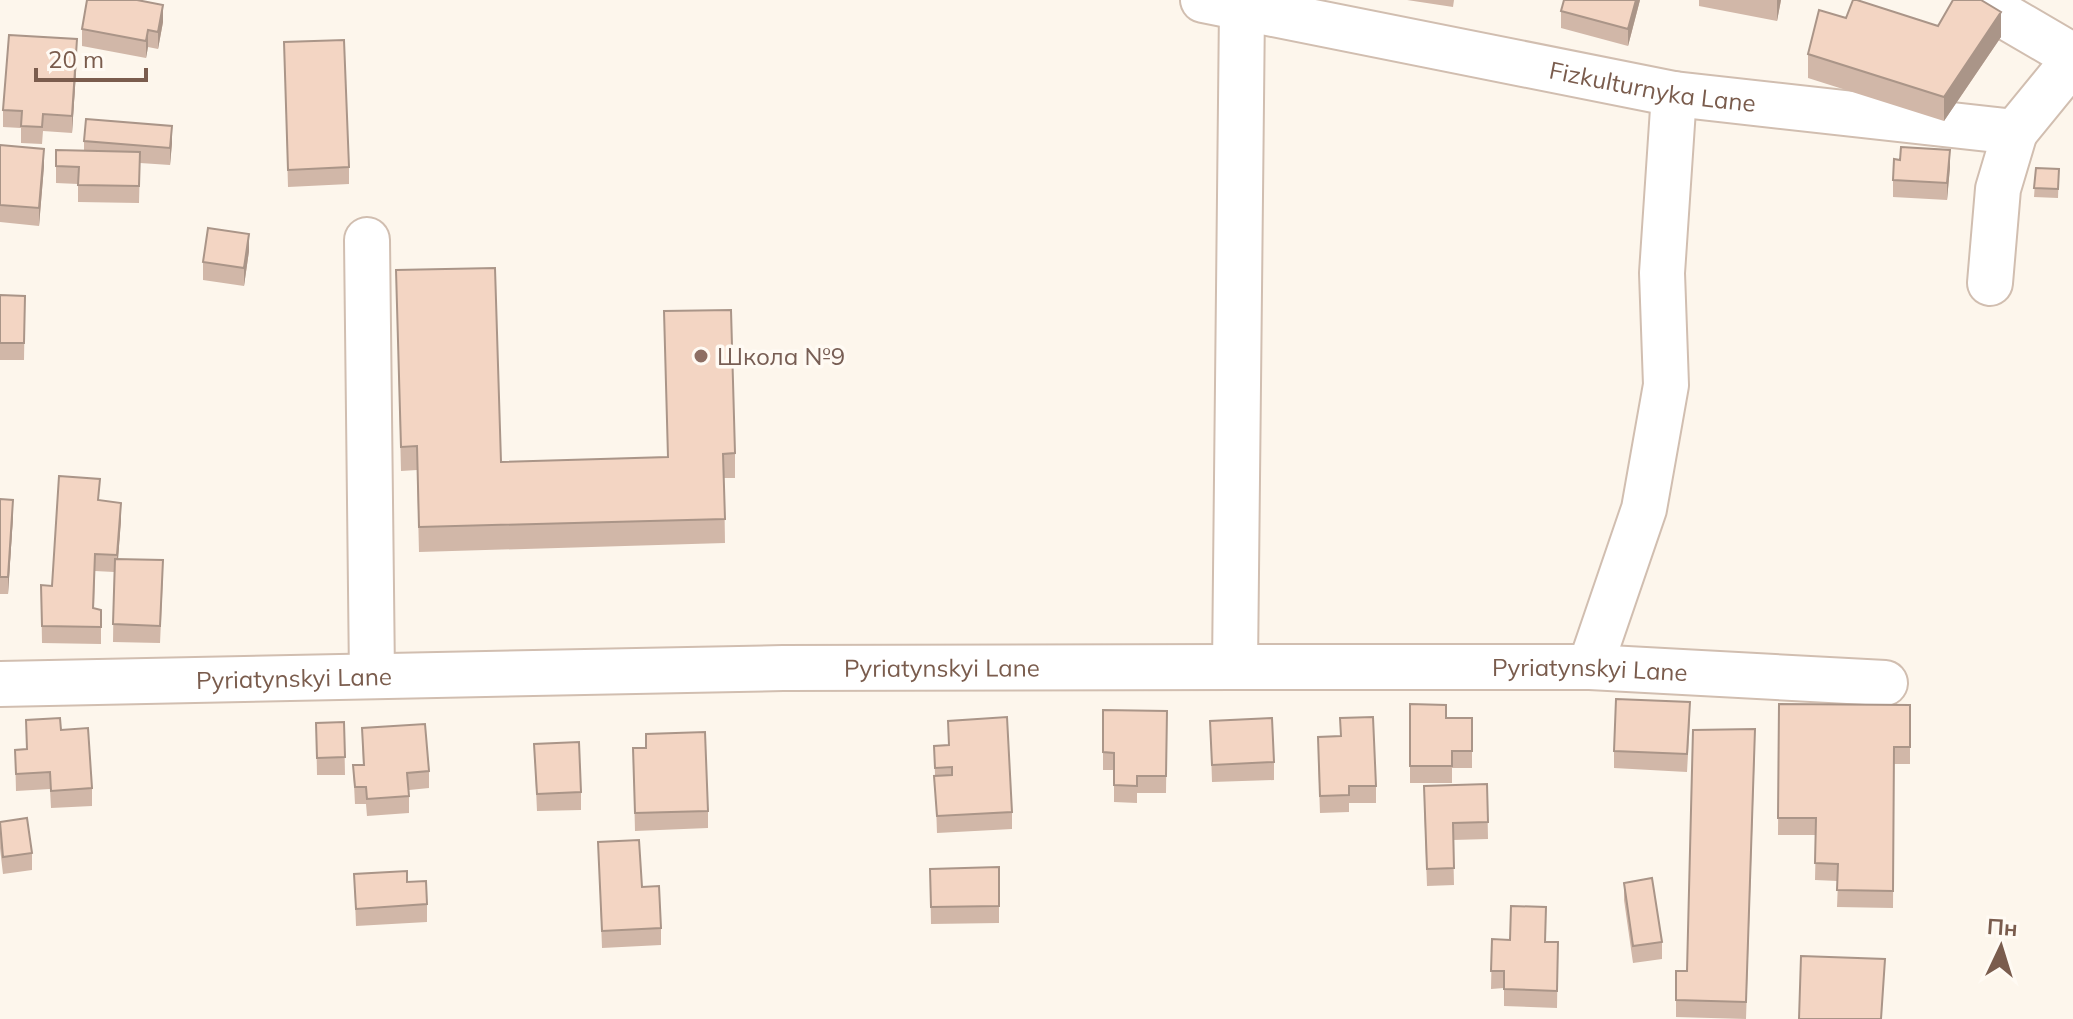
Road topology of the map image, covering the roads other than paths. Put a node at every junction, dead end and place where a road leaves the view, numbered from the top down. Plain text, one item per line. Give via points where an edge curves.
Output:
1 (1977, 0) edge
2 (1223, 4) edge
3 (2073, 58) edge
4 (1674, 94) junction
5 (2015, 132) junction
6 (367, 240) dead end
7 (1990, 283) dead end
8 (1235, 667) junction
9 (1590, 667) junction
10 (372, 676) junction
11 (1885, 683) dead end
12 (0, 684) edge

1 - 3 street
2 - 4 street, Fizkulturnyka Lane
2 - 8 street
3 - 5 street
4 - 5 street, Fizkulturnyka Lane
4 - 9 street via 1662,273 1666,385 1644,509
5 - 7 street via 1998,189
6 - 10 street
8 - 9 street, Pyriatynskyi Lane
8 - 10 street, Pyriatynskyi Lane
9 - 11 street, Pyriatynskyi Lane
10 - 12 street, Pyriatynskyi Lane

